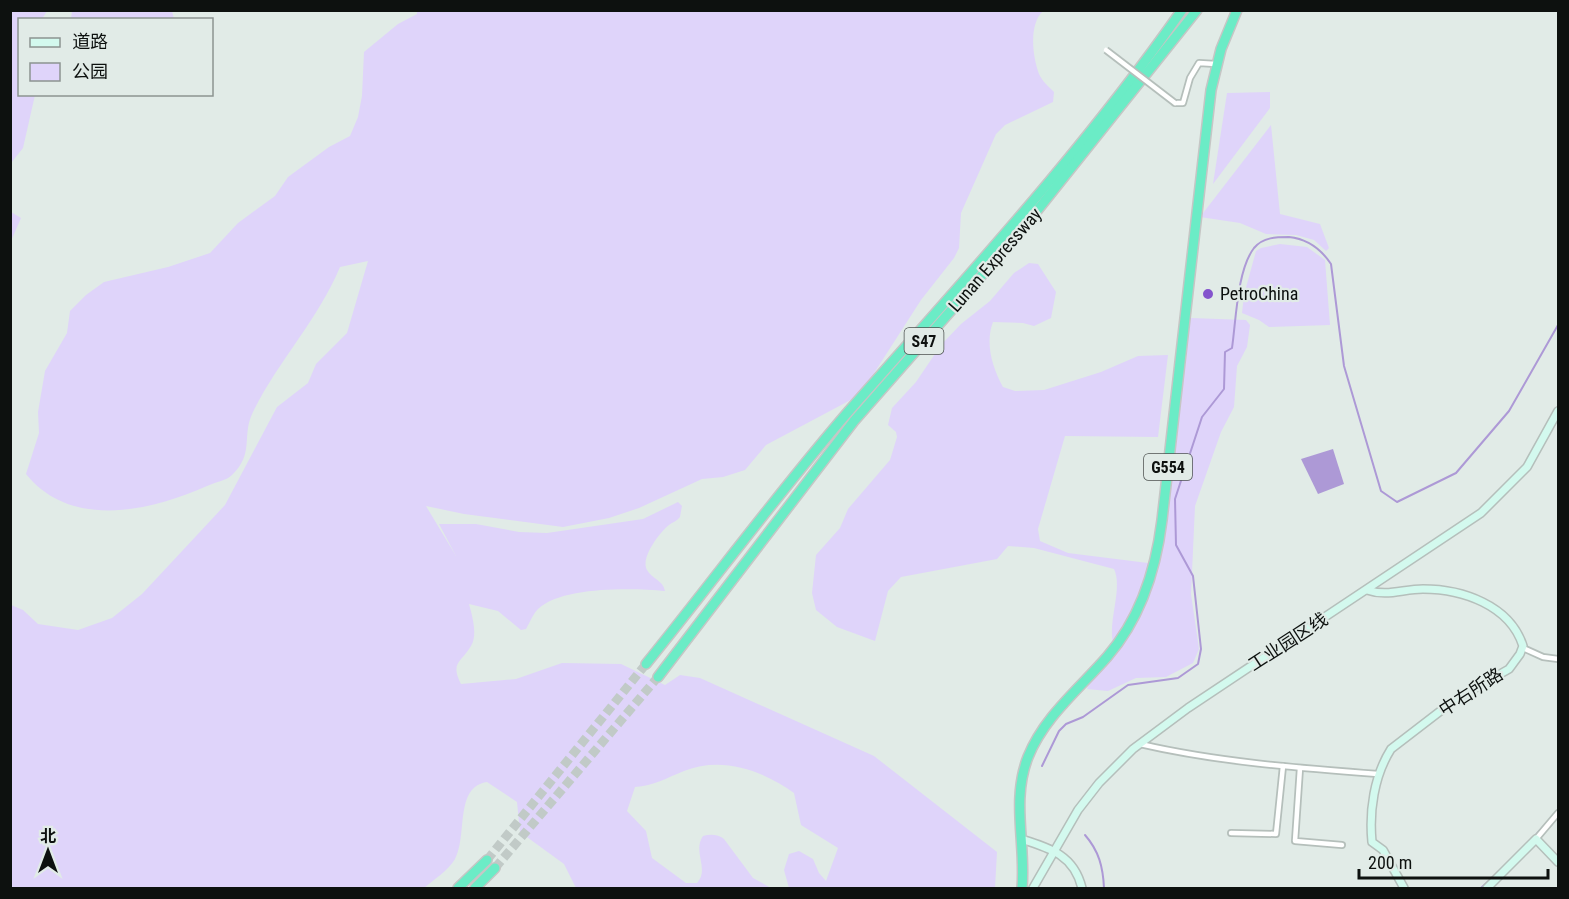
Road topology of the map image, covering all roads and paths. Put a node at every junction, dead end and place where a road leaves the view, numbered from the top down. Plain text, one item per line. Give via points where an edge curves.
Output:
1 (1182, 10) edge
2 (1197, 10) edge
3 (1237, 10) edge
4 (1106, 50) dead end
5 (1216, 64) junction
6 (1558, 411) edge
7 (1367, 590) junction
8 (1523, 648) junction
9 (1558, 659) edge
10 (646, 664) tunnel mouth
11 (658, 677) tunnel mouth
12 (1140, 744) junction
13 (1283, 766) junction
14 (1300, 768) junction
15 (1378, 774) junction
16 (1558, 813) edge
17 (1231, 833) dead end
18 (1021, 839) junction
19 (1536, 839) junction
20 (1342, 845) dead end
21 (1055, 849) junction
22 (488, 860) tunnel mouth
23 (1558, 862) edge
24 (495, 868) tunnel mouth
25 (458, 888) edge
26 (476, 888) edge
27 (1022, 888) edge
28 (1033, 888) edge
29 (1082, 888) edge
30 (1404, 888) edge
31 (1486, 888) edge

1 - 10 highway, Lunan Expressway / S47 via 1013,226 846,415
2 - 11 highway, Lunan Expressway / S47 via 1020,232 854,422
3 - 5 highway, G554
4 - 5 street, bridge via 1175,103 1183,103 1199,63
5 - 18 highway, G554 via 1154,563 1141,603 1123,637 1052,717 1032,748 1020,788
6 - 7 main road, 工业园区线 via 1537,452 1499,497 1461,528
7 - 8 main road via 1389,594 1430,589 1484,602 1508,622
7 - 12 main road, 工业园区线
8 - 9 street
8 - 15 main road, 中右所路 via 1509,669 1456,699 1391,749
12 - 13 street via 1184,754
12 - 21 main road, 工业园区线 via 1087,797
13 - 14 street
13 - 17 street via 1276,834
14 - 15 street
14 - 20 street via 1295,841
15 - 30 main road, 中右所路 via 1370,826 1372,842 1383,850
16 - 19 street
18 - 21 main road
18 - 27 highway, G554
19 - 23 main road
19 - 31 main road
21 - 28 main road, 工业园区线
21 - 29 main road via 1073,868
22 - 25 highway
24 - 26 highway

